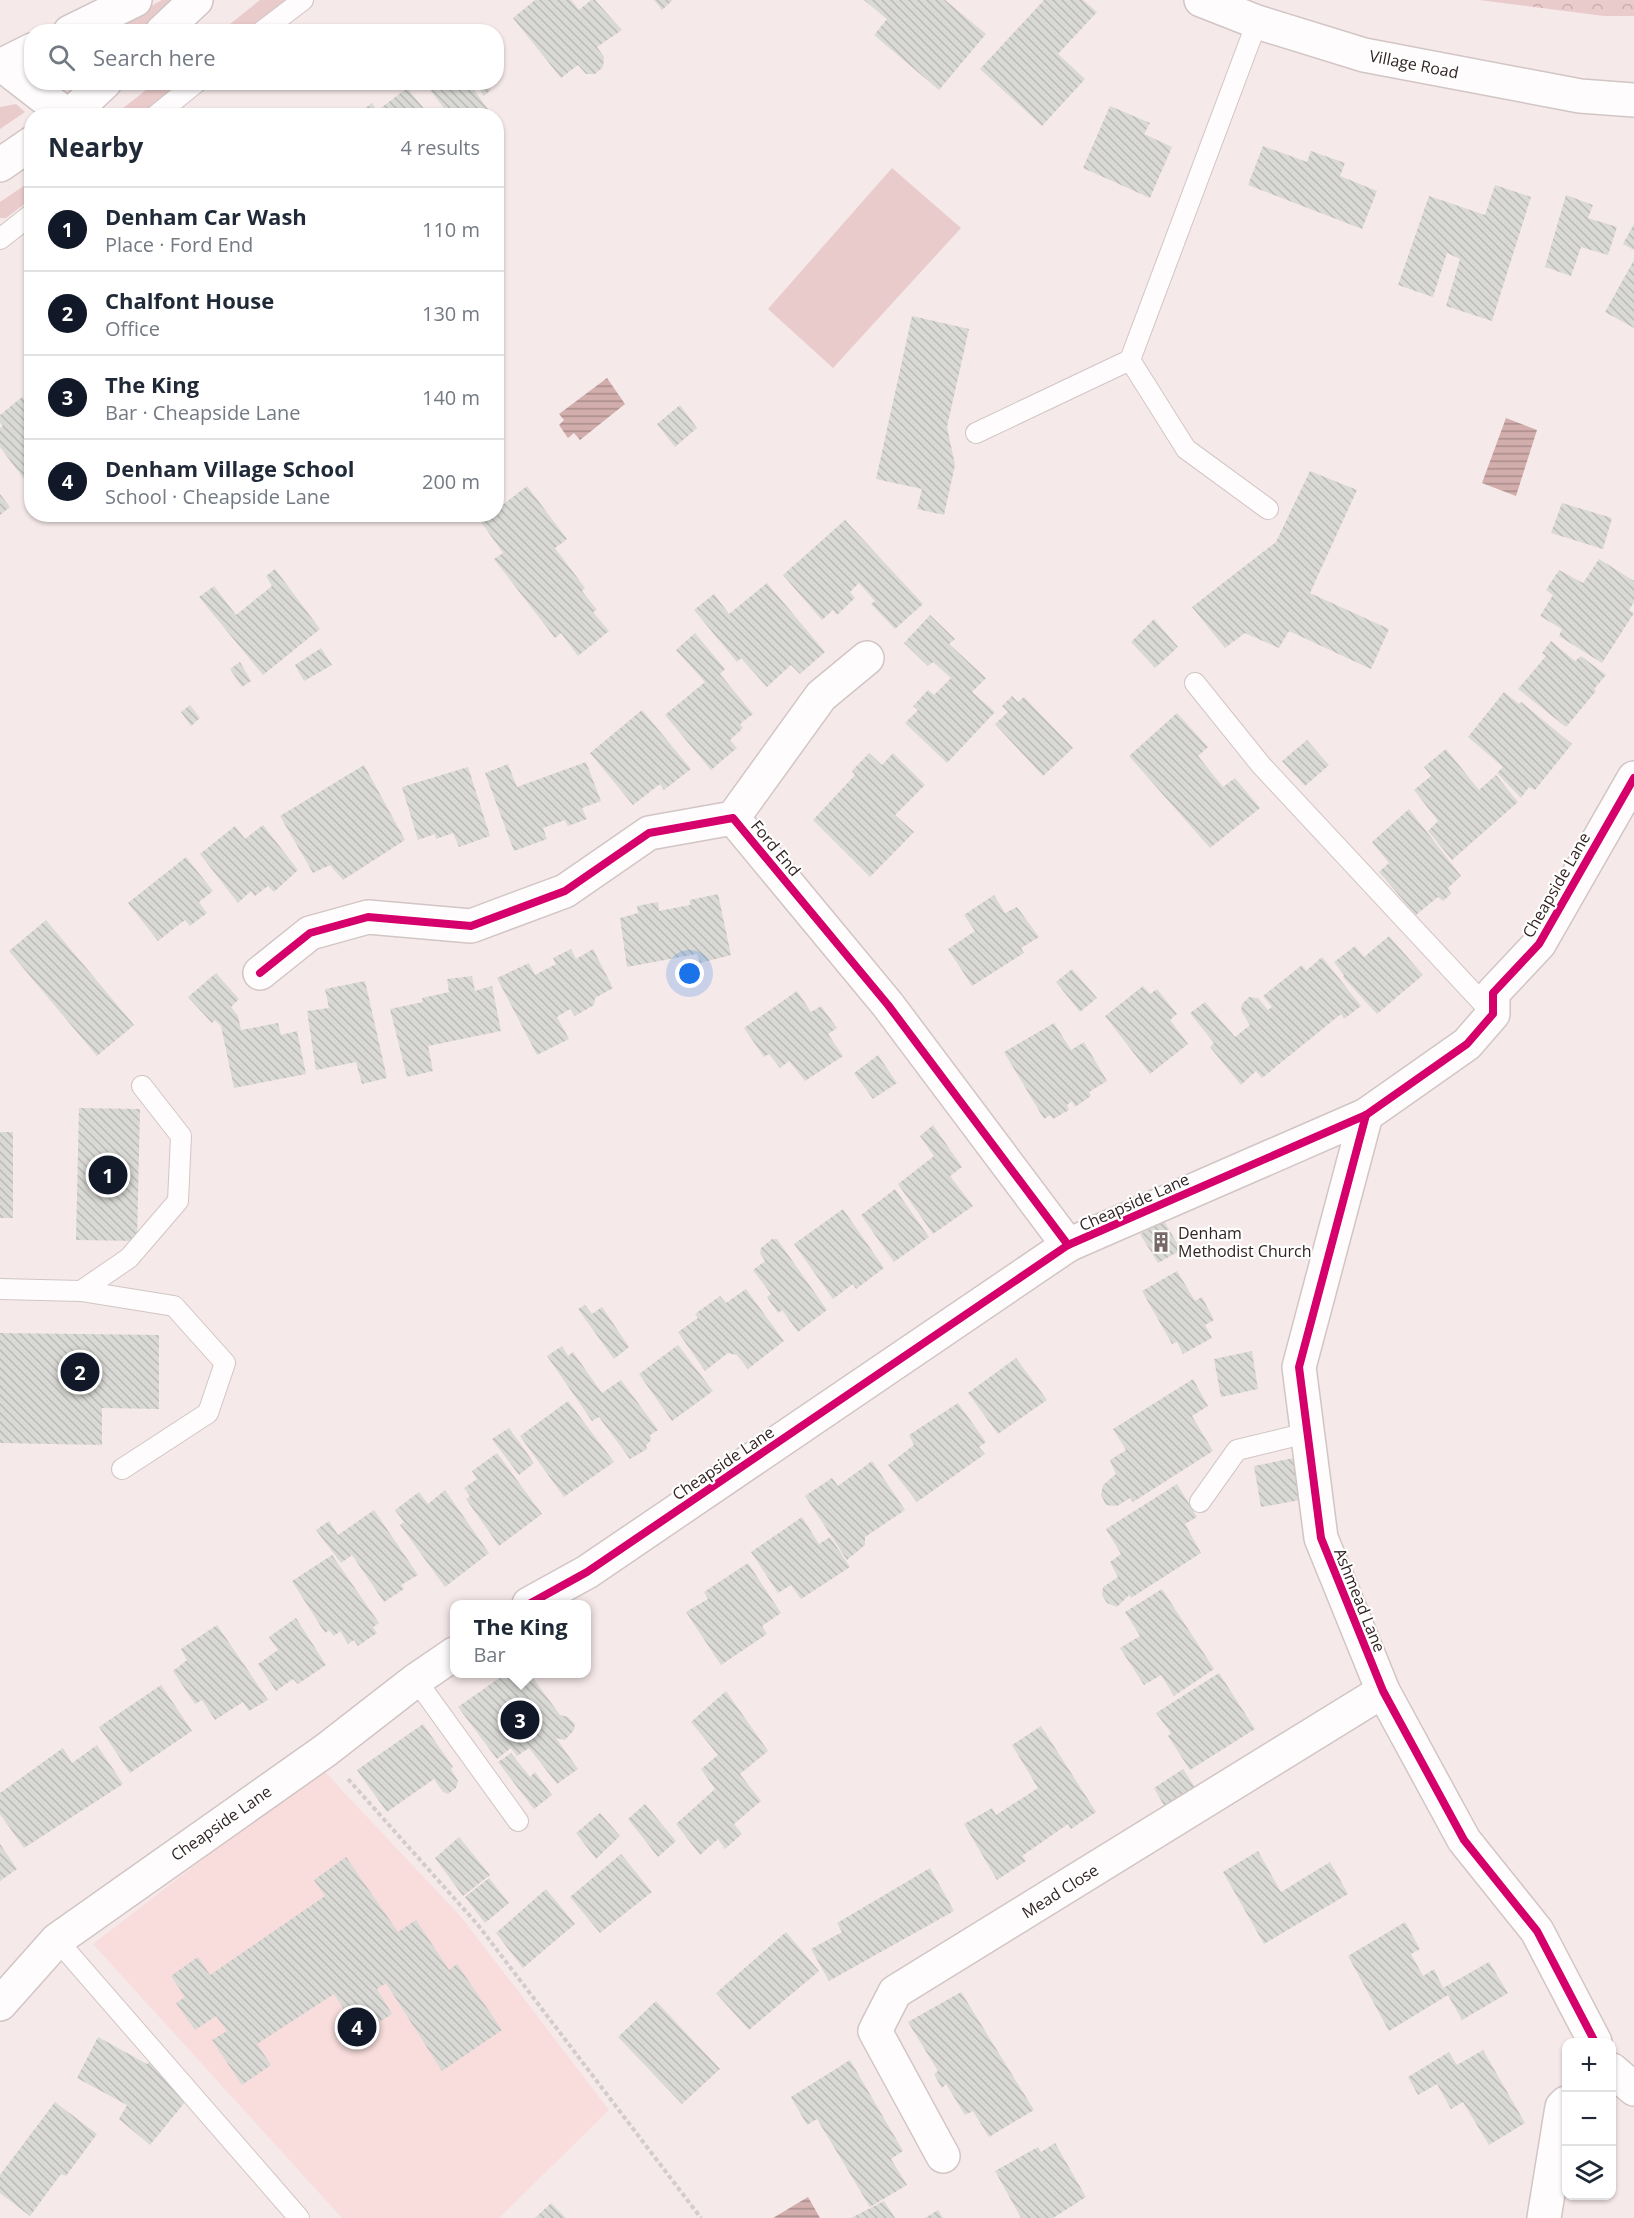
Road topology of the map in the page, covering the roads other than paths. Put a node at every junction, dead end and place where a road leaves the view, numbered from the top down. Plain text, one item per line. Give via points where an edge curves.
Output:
1 (135, 0) edge
2 (196, 0) edge
3 (303, 0) edge
4 (1201, 0) edge
5 (1257, 22) junction
6 (86, 24) edge
7 (170, 24) edge
8 (272, 24) edge
9 (24, 54) edge
10 (1, 65) edge
11 (24, 83) edge
12 (34, 90) edge
13 (96, 90) edge
14 (187, 90) edge
15 (1634, 100) edge
16 (57, 108) edge
17 (77, 108) edge
18 (165, 108) edge
19 (24, 148) edge
20 (0, 165) edge
21 (24, 220) edge
22 (0, 239) edge
23 (1130, 360) junction
24 (976, 433) dead end
25 (1268, 509) dead end
26 (867, 658) dead end
27 (1195, 683) dead end
28 (1634, 778) edge
29 (733, 818) junction
30 (260, 973) dead end
31 (1493, 1014) junction
32 (142, 1086) dead end
33 (1366, 1115) junction
34 (1068, 1245) junction
35 (0, 1289) edge
36 (81, 1291) junction
37 (1307, 1433) junction
38 (122, 1469) dead end
39 (1200, 1502) dead end
40 (538, 1600) edge
41 (450, 1657) edge
42 (416, 1680) junction
43 (1383, 1691) junction
44 (518, 1821) dead end
45 (57, 1940) junction
46 (0, 2004) edge
47 (1592, 2038) edge
48 (1616, 2074) edge
49 (1634, 2089) edge
50 (1562, 2108) edge
51 (943, 2156) dead end
52 (299, 2218) edge
53 (1544, 2218) edge

1 - 6 street
2 - 7 street
3 - 8 lane
4 - 5 street, Village Road
5 - 15 street, Village Road via 1364,55 1580,96
5 - 23 lane
9 - 10 street
10 - 11 street
12 - 16 street
13 - 17 street
14 - 18 lane
19 - 20 street
21 - 22 lane
23 - 24 lane
23 - 25 lane via 1186,449
26 - 29 street, Ford End via 821,696
27 - 31 lane via 1261,765
28 - 31 street, Cheapside Lane via 1539,944 1493,993
29 - 30 street, Ford End via 649,833 565,891 471,926 368,917 310,933
29 - 34 street, Ford End via 888,1005
31 - 33 street, Cheapside Lane via 1467,1044
32 - 36 lane via 181,1136 178,1201 129,1258
33 - 34 street, Cheapside Lane
33 - 37 street, Ashmead Lane via 1299,1366
34 - 40 street, Cheapside Lane via 587,1572
35 - 36 lane
36 - 38 lane via 174,1306 225,1363 208,1413
37 - 39 lane via 1237,1450
37 - 43 street, Ashmead Lane via 1321,1538
41 - 42 street, Cheapside Lane
42 - 44 lane
42 - 45 street, Cheapside Lane via 326,1750
43 - 47 street, Ashmead Lane via 1464,1840 1537,1931
43 - 51 street, Mead Close via 895,1992 874,2031
45 - 46 street, Cheapside Lane
45 - 52 lane
48 - 49 street
50 - 53 street

